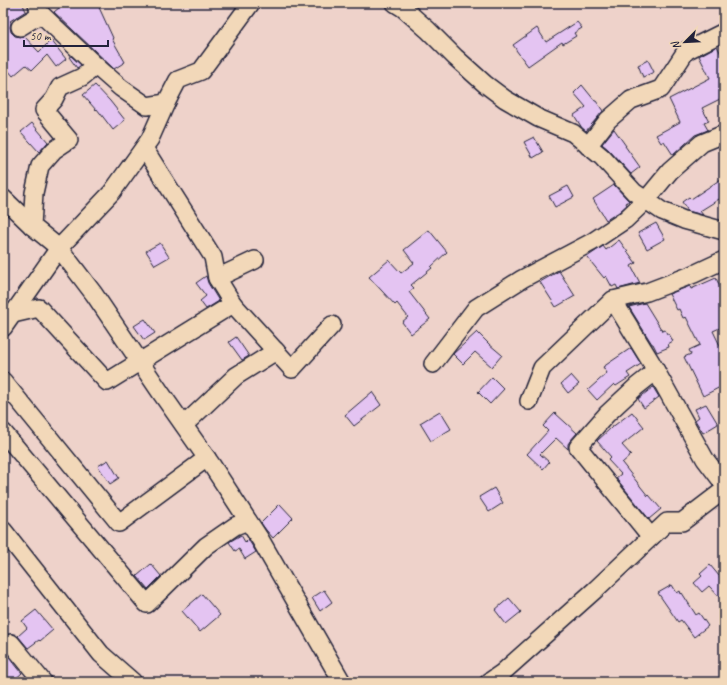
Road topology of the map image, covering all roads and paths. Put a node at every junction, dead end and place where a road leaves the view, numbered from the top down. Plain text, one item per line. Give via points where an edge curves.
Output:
1 (251, 3) edge
2 (395, 3) edge
3 (39, 9) edge
4 (20, 27) dead end
5 (724, 32) edge
6 (96, 66) junction
7 (166, 102) junction
8 (724, 134) edge
9 (588, 146) junction
10 (144, 148) junction
11 (3, 198) edge
12 (646, 200) junction
13 (32, 226) junction
14 (724, 231) edge
15 (59, 248) junction
16 (255, 260) dead end
17 (724, 260) edge
18 (217, 278) junction
19 (613, 300) junction
20 (233, 304) junction
21 (7, 320) edge
22 (332, 325) dead end
23 (276, 351) junction
24 (140, 361) junction
25 (433, 364) dead end
26 (656, 372) junction
27 (3, 381) edge
28 (529, 401) dead end
29 (184, 425) junction
30 (3, 432) edge
31 (207, 458) junction
32 (724, 484) edge
33 (724, 490) edge
34 (248, 521) junction
35 (3, 530) edge
36 (651, 538) junction
37 (6, 642) edge
38 (43, 682) edge
39 (133, 682) edge
40 (342, 682) edge
41 (489, 682) edge

1 - 7 street via 201,70 178,80
2 - 9 street via 428,30 485,84 538,118 573,133
3 - 4 street
3 - 6 street
5 - 9 street via 686,51 661,89 631,100 608,120
6 - 7 street via 147,106
6 - 13 street via 82,77 60,87 44,110 69,140 54,150 40,166 34,193
7 - 10 street
8 - 12 street via 702,143 670,171
9 - 12 street via 634,192
10 - 15 street via 112,192
10 - 18 street via 213,258
11 - 13 street
12 - 14 street via 662,211 684,220
12 - 25 street via 625,220 592,242 522,279 476,308
13 - 15 street
15 - 21 street
15 - 24 street
16 - 18 street
17 - 19 street via 647,292
18 - 20 street
19 - 26 street
19 - 28 street via 542,368
20 - 23 street
20 - 24 street
21 - 24 street via 40,308 107,382
22 - 23 street via 292,369
23 - 29 street via 236,376
24 - 29 street
26 - 32 street via 705,459
26 - 36 street via 607,414 578,447
27 - 31 street via 119,523
29 - 31 street
30 - 34 street via 147,604 206,546 235,526
31 - 34 street
33 - 36 street via 682,522 666,522
34 - 40 street
35 - 39 street via 101,654
36 - 41 street
37 - 38 street

